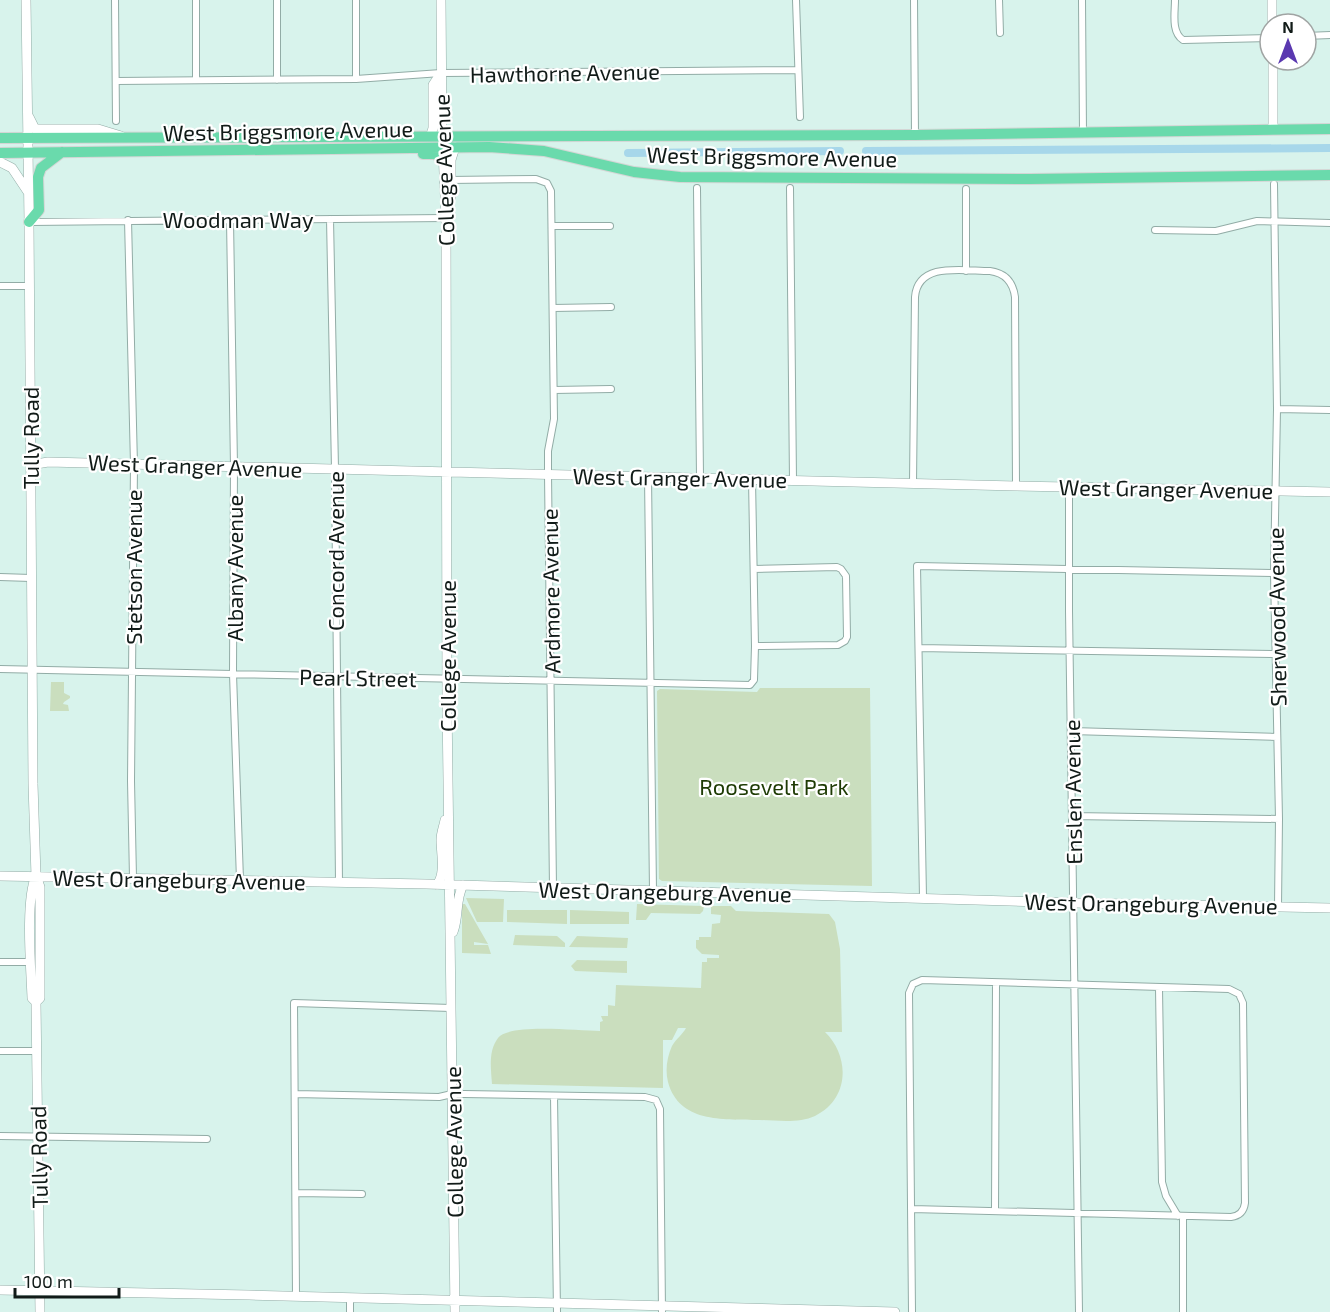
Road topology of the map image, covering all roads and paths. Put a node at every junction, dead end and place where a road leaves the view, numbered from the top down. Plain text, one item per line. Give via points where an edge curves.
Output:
1 (26, 0) edge
2 (115, 0) edge
3 (196, 0) edge
4 (277, 0) edge
5 (356, 0) edge
6 (441, 0) edge
7 (796, 0) edge
8 (914, 0) edge
9 (999, 0) edge
10 (1082, 0) edge
11 (1175, 0) edge
12 (1000, 33) dead end
13 (1258, 38) edge
14 (798, 70) junction
15 (1273, 72) edge
16 (441, 73) junction
17 (426, 75) junction
18 (356, 79) junction
19 (277, 80) junction
20 (116, 81) junction
21 (196, 81) junction
22 (433, 85) junction
23 (28, 111) junction
24 (800, 117) dead end
25 (116, 121) dead end
26 (1273, 129) junction
27 (1330, 129) edge
28 (1083, 133) junction
29 (436, 135) junction
30 (915, 135) junction
31 (126, 137) junction
32 (0, 138) edge
33 (28, 138) junction
34 (455, 147) junction
35 (62, 152) junction
36 (443, 152) junction
37 (0, 153) edge
38 (28, 153) junction
39 (0, 162) edge
40 (1330, 175) edge
41 (448, 180) junction
42 (1274, 184) dead end
43 (697, 188) dead end
44 (790, 188) dead end
45 (966, 189) dead end
46 (29, 193) junction
47 (446, 218) junction
48 (330, 219) junction
49 (128, 220) junction
50 (230, 220) junction
51 (30, 222) junction
52 (1274, 222) junction
53 (1330, 223) edge
54 (552, 226) junction
55 (610, 226) dead end
56 (1155, 230) dead end
57 (966, 271) junction
58 (0, 286) edge
59 (29, 286) junction
60 (611, 307) dead end
61 (553, 308) junction
62 (611, 389) dead end
63 (554, 390) junction
64 (1277, 409) junction
65 (1330, 410) edge
66 (31, 465) junction
67 (134, 465) junction
68 (234, 466) junction
69 (335, 470) junction
70 (446, 472) junction
71 (548, 474) junction
72 (648, 476) junction
73 (700, 477) junction
74 (752, 479) junction
75 (793, 480) junction
76 (913, 483) junction
77 (1016, 486) junction
78 (1069, 487) junction
79 (1275, 490) junction
80 (1330, 492) edge
81 (754, 569) junction
82 (1069, 570) junction
83 (1274, 573) junction
84 (0, 577) edge
85 (31, 578) junction
86 (755, 646) junction
87 (919, 648) junction
88 (1070, 651) junction
89 (1276, 654) junction
90 (0, 669) edge
91 (32, 669) junction
92 (132, 671) junction
93 (233, 674) junction
94 (336, 676) junction
95 (447, 679) junction
96 (551, 681) junction
97 (652, 684) junction
98 (1072, 731) junction
99 (1277, 737) junction
100 (449, 806) junction
101 (1072, 816) junction
102 (1279, 819) junction
103 (0, 876) edge
104 (36, 876) junction
105 (133, 878) junction
106 (240, 880) junction
107 (339, 883) junction
108 (437, 885) junction
109 (451, 885) junction
110 (462, 885) junction
111 (553, 888) junction
112 (652, 891) junction
113 (923, 897) junction
114 (1074, 903) junction
115 (1278, 906) junction
116 (1330, 908) edge
117 (450, 939) junction
118 (0, 962) edge
119 (31, 962) junction
120 (996, 983) junction
121 (1075, 984) junction
122 (1159, 988) junction
123 (36, 1002) junction
124 (451, 1008) junction
125 (0, 1051) edge
126 (36, 1051) junction
127 (295, 1094) junction
128 (452, 1094) junction
129 (554, 1096) junction
130 (37, 1135) junction
131 (0, 1136) edge
132 (207, 1139) dead end
133 (297, 1193) junction
134 (362, 1194) dead end
135 (912, 1209) junction
136 (994, 1211) junction
137 (1078, 1214) junction
138 (1180, 1216) junction
139 (0, 1290) edge
140 (40, 1290) junction
141 (296, 1296) junction
142 (350, 1297) junction
143 (455, 1300) junction
144 (557, 1307) edge
145 (661, 1309) edge
146 (40, 1312) edge
147 (350, 1312) edge
148 (455, 1312) edge
149 (869, 1312) edge
150 (895, 1312) edge
151 (912, 1312) edge
152 (1079, 1312) edge
153 (1184, 1312) edge

1 - 23 street, Tully Road
2 - 20 street
3 - 21 street
4 - 19 street
5 - 18 street
6 - 16 street, College Avenue
7 - 14 street
8 - 30 street
9 - 12 street
10 - 28 street
11 - 13 street via 1175,31 1183,40
14 - 16 street, Hawthorne Avenue
14 - 24 street
15 - 26 street
16 - 17 street, Hawthorne Avenue
16 - 22 street
16 - 29 street, College Avenue
17 - 18 street, Hawthorne Avenue
17 - 22 street
18 - 19 street, Hawthorne Avenue
19 - 21 street, Hawthorne Avenue
20 - 21 street, Hawthorne Avenue
20 - 25 street
22 - 29 street
23 - 31 street via 35,129 98,129
23 - 33 street, Tully Road
26 - 27 main road, West Briggsmore Avenue
26 - 28 main road, West Briggsmore Avenue
28 - 30 main road, West Briggsmore Avenue
29 - 30 main road, West Briggsmore Avenue
29 - 31 main road, West Briggsmore Avenue
29 - 36 street, College Avenue
31 - 33 main road, West Briggsmore Avenue
32 - 33 main road, West Briggsmore Avenue
33 - 38 street, Tully Road
34 - 36 main road, West Briggsmore Avenue
34 - 40 main road, West Briggsmore Avenue via 531,149 634,172 680,177 1030,179
34 - 41 street
35 - 36 main road, West Briggsmore Avenue
35 - 38 main road, West Briggsmore Avenue
35 - 51 main road via 41,168 39,210
36 - 41 street, College Avenue
37 - 38 main road, West Briggsmore Avenue
38 - 46 street, Tully Road
39 - 46 street via 12,168
41 - 47 street, College Avenue via 451,211
41 - 54 street, Ardmore Avenue via 543,180 551,191
42 - 52 street, Sherwood Avenue
43 - 73 street
44 - 75 street
45 - 57 street
46 - 51 street, Tully Road
47 - 48 street, Woodman Way
47 - 70 street, College Avenue
48 - 50 street, Woodman Way
48 - 69 street, Concord Avenue
49 - 50 street, Woodman Way
49 - 51 street, Woodman Way
49 - 67 street, Stetson Avenue
50 - 68 street, Albany Avenue
51 - 59 street, Tully Road
52 - 53 street
52 - 56 street via 1257,221 1212,231
52 - 64 street, Sherwood Avenue
54 - 55 street
54 - 61 street, Ardmore Avenue
57 - 76 street via 930,273 920,280 915,291
57 - 77 street via 998,273 1008,279 1014,291
58 - 59 street
59 - 66 street, Tully Road
60 - 61 street
61 - 63 street, Ardmore Avenue
62 - 63 street
63 - 71 street, Ardmore Avenue
64 - 65 street
64 - 79 street, Sherwood Avenue
66 - 67 street, West Granger Avenue
66 - 85 street, Tully Road
67 - 68 street, West Granger Avenue
67 - 92 street, Stetson Avenue
68 - 69 street, West Granger Avenue
68 - 93 street, Albany Avenue
69 - 70 street, West Granger Avenue
69 - 94 street, Concord Avenue
70 - 71 street, West Granger Avenue
70 - 95 street, College Avenue
71 - 72 street, West Granger Avenue
71 - 96 street, Ardmore Avenue
72 - 73 street, West Granger Avenue
72 - 97 street
73 - 74 street, West Granger Avenue
74 - 75 street, West Granger Avenue
74 - 81 street
75 - 76 street, West Granger Avenue
76 - 77 street, West Granger Avenue
77 - 78 street, West Granger Avenue
78 - 79 street, West Granger Avenue
78 - 82 street, Enslen Avenue
79 - 80 street, West Granger Avenue
79 - 83 street, Sherwood Avenue
81 - 86 street
81 - 86 street via 837,567 844,572 847,637 838,645
82 - 83 street
82 - 87 street via 917,566
82 - 88 street, Enslen Avenue
83 - 89 street, Sherwood Avenue
84 - 85 street
85 - 91 street, Tully Road
86 - 97 street, Pearl Street via 753,684
87 - 88 street
87 - 113 street
88 - 89 street
88 - 98 street, Enslen Avenue
89 - 99 street, Sherwood Avenue
90 - 91 street, Pearl Street
91 - 92 street, Pearl Street
91 - 104 street, Tully Road
92 - 93 street, Pearl Street
92 - 105 street, Stetson Avenue
93 - 94 street, Pearl Street
93 - 106 street, Albany Avenue
94 - 95 street, Pearl Street
94 - 107 street, Concord Avenue
95 - 96 street, Pearl Street
95 - 100 street, College Avenue
96 - 97 street, Pearl Street
96 - 111 street, Ardmore Avenue
97 - 112 street
98 - 99 street
98 - 101 street, Enslen Avenue
99 - 102 street, Sherwood Avenue
100 - 108 street via 441,837 442,872
100 - 109 street, College Avenue
101 - 102 street
101 - 114 street, Enslen Avenue
102 - 115 street, Sherwood Avenue
103 - 104 street, West Orangeburg Avenue
104 - 105 street, West Orangeburg Avenue
104 - 119 street, Tully Road via 31,886
104 - 123 street, Tully Road via 40,886 40,998
105 - 106 street, West Orangeburg Avenue
106 - 107 street, West Orangeburg Avenue
107 - 108 street, West Orangeburg Avenue
108 - 109 street, West Orangeburg Avenue
109 - 110 street, West Orangeburg Avenue
109 - 117 street, College Avenue
110 - 111 street, West Orangeburg Avenue
110 - 117 street via 458,921
111 - 112 street, West Orangeburg Avenue
112 - 113 street, West Orangeburg Avenue
113 - 114 street, West Orangeburg Avenue
114 - 115 street, West Orangeburg Avenue
114 - 121 street, Enslen Avenue
115 - 116 street, West Orangeburg Avenue
117 - 124 street, College Avenue
118 - 119 street
119 - 123 street, Tully Road via 32,998
120 - 121 street
120 - 135 street via 922,980 913,984 909,993
120 - 136 street
121 - 122 street
121 - 137 street, Enslen Avenue
122 - 138 street via 1162,1182 1166,1196
122 - 138 street via 1229,989 1239,994 1243,1004 1245,1203 1241,1213 1231,1217
123 - 126 street, Tully Road
124 - 127 street via 294,1004
124 - 128 street, College Avenue
125 - 126 street
126 - 130 street, Tully Road
127 - 128 street
127 - 133 street
128 - 129 street
128 - 143 street, College Avenue
129 - 144 street
129 - 145 street via 656,1100 660,1109
130 - 131 street
130 - 132 street
130 - 140 street, Tully Road
133 - 134 street
133 - 141 street
135 - 136 street
135 - 151 street
136 - 137 street
137 - 138 street
137 - 152 street, Enslen Avenue
138 - 153 street
139 - 140 street
140 - 141 street
140 - 146 street, Tully Road
141 - 142 street
142 - 143 street
142 - 147 street
143 - 144 street
143 - 148 street, College Avenue
144 - 145 street
145 - 149 street
149 - 150 street

